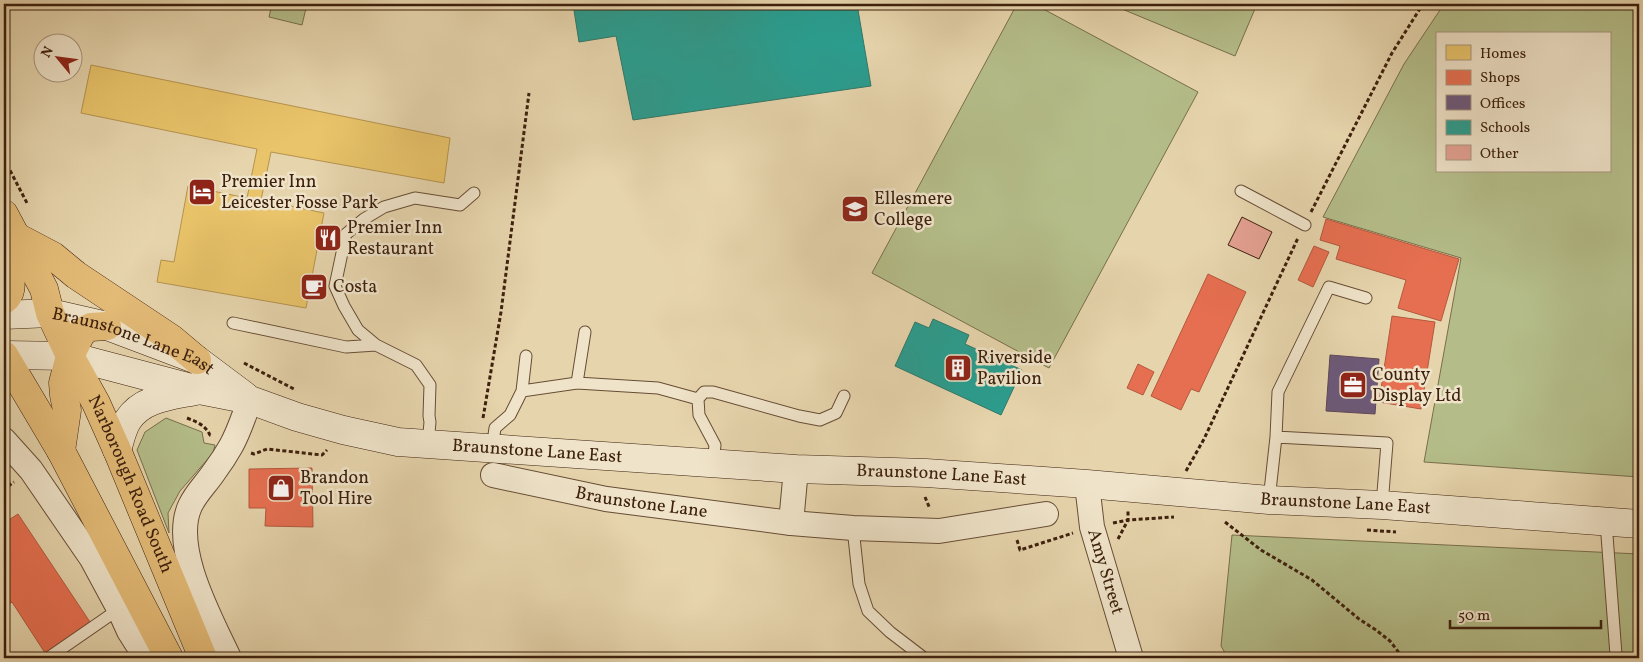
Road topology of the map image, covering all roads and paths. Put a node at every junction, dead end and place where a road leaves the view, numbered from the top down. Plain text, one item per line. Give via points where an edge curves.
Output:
1 (529, 93) dead end
2 (4, 159) edge
3 (1241, 191) dead end
4 (474, 194) dead end
5 (16, 219) edge
6 (1304, 225) dead end
7 (1366, 298) dead end
8 (4, 300) edge
9 (50, 313) junction
10 (4, 315) edge
11 (234, 323) dead end
12 (107, 326) junction
13 (586, 332) dead end
14 (376, 345) junction
15 (4, 355) edge
16 (70, 356) junction
17 (526, 356) dead end
18 (197, 360) junction
19 (242, 362) dead end
20 (578, 383) junction
21 (199, 390) junction
22 (300, 391) dead end
23 (522, 391) junction
24 (844, 396) dead end
25 (698, 399) junction
26 (250, 400) junction
27 (343, 430) junction
28 (1276, 437) junction
29 (4, 440) edge
30 (232, 444) junction
31 (428, 444) junction
32 (117, 450) junction
33 (62, 451) junction
34 (494, 451) junction
35 (713, 464) junction
36 (796, 469) junction
37 (1186, 470) dead end
38 (1195, 471) dead end
39 (1087, 484) junction
40 (1129, 488) junction
41 (1269, 500) junction
42 (1382, 505) junction
43 (1046, 514) dead end
44 (1182, 518) dead end
45 (1128, 520) junction
46 (1011, 521) junction
47 (1217, 521) dead end
48 (1226, 522) junction
49 (1235, 522) dead end
50 (1606, 522) junction
51 (791, 523) junction
52 (1639, 524) edge
53 (1092, 527) junction
54 (853, 528) junction
55 (1363, 530) dead end
56 (1402, 532) dead end
57 (120, 565) junction
58 (1104, 568) junction
59 (119, 609) junction
60 (129, 632) junction
61 (1616, 655) dead end
62 (48, 658) edge
63 (146, 658) edge
64 (169, 658) edge
65 (203, 658) edge
66 (229, 658) edge
67 (924, 658) edge
68 (1131, 658) edge
69 (1403, 658) edge

1 - 34 path via 501,312 481,426
2 - 5 path
3 - 6 lane
4 - 14 lane via 460,204 415,198 384,206 346,234 335,286 358,330
5 - 8 main road via 10,290
5 - 9 main road, Narborough Road South via 44,289
5 - 18 main road via 76,275 172,339
7 - 28 lane via 1328,287 1278,392
9 - 10 street, Braunstone Lane East
9 - 12 street, Braunstone Lane East
9 - 16 main road, Narborough Road South
11 - 14 lane via 346,347
12 - 16 main road via 90,327 82,332
12 - 18 street, Braunstone Lane East
13 - 20 lane
14 - 31 lane via 416,365 430,385
15 - 16 street, Braunstone Lane East
15 - 33 main road
16 - 21 street, Braunstone Lane East
16 - 32 main road, Narborough Road South
16 - 33 main road via 63,383 67,410
17 - 23 lane
18 - 26 street, Braunstone Lane East
19 - 22 path
20 - 23 lane
20 - 25 lane via 658,388
21 - 26 street, Braunstone Lane East
21 - 32 street via 147,402 127,421
23 - 34 lane
24 - 25 lane via 836,412 820,420 714,392 704,392
25 - 35 lane via 699,415 714,445
26 - 27 street, Braunstone Lane East
26 - 30 street, Narborough Road South
27 - 30 path via 322,455 267,450 254,454
27 - 31 street, Braunstone Lane East via 398,442
28 - 41 lane
28 - 42 lane via 1386,443
29 - 59 street via 31,470 67,521
30 - 66 street, Narborough Road South via 190,506 184,536 198,589
31 - 34 street, Braunstone Lane East
32 - 65 main road, Narborough Road South
33 - 57 main road
34 - 35 street, Braunstone Lane East
34 - 51 street, Braunstone Lane via 606,499
35 - 36 street, Braunstone Lane East
36 - 39 street, Braunstone Lane East via 926,473
36 - 51 street
37 - 38 path
39 - 40 street, Braunstone Lane East
39 - 53 street, Amy Street
40 - 41 street, Braunstone Lane East
40 - 45 path
41 - 42 street, Braunstone Lane East
42 - 50 street, Braunstone Lane East
43 - 46 street, Braunstone Lane
44 - 45 path
45 - 53 path
45 - 58 path
46 - 53 path via 1020,550
46 - 54 street, Braunstone Lane via 939,531
47 - 48 path
48 - 49 path
48 - 69 path via 1261,550 1312,580 1390,641
50 - 52 street, Braunstone Lane East
50 - 61 lane
51 - 54 street, Braunstone Lane
53 - 58 street, Amy Street
54 - 67 lane via 860,584 868,611
55 - 56 path
57 - 60 street
57 - 64 main road
58 - 68 street, Amy Street
59 - 60 street
59 - 62 lane
60 - 63 street

